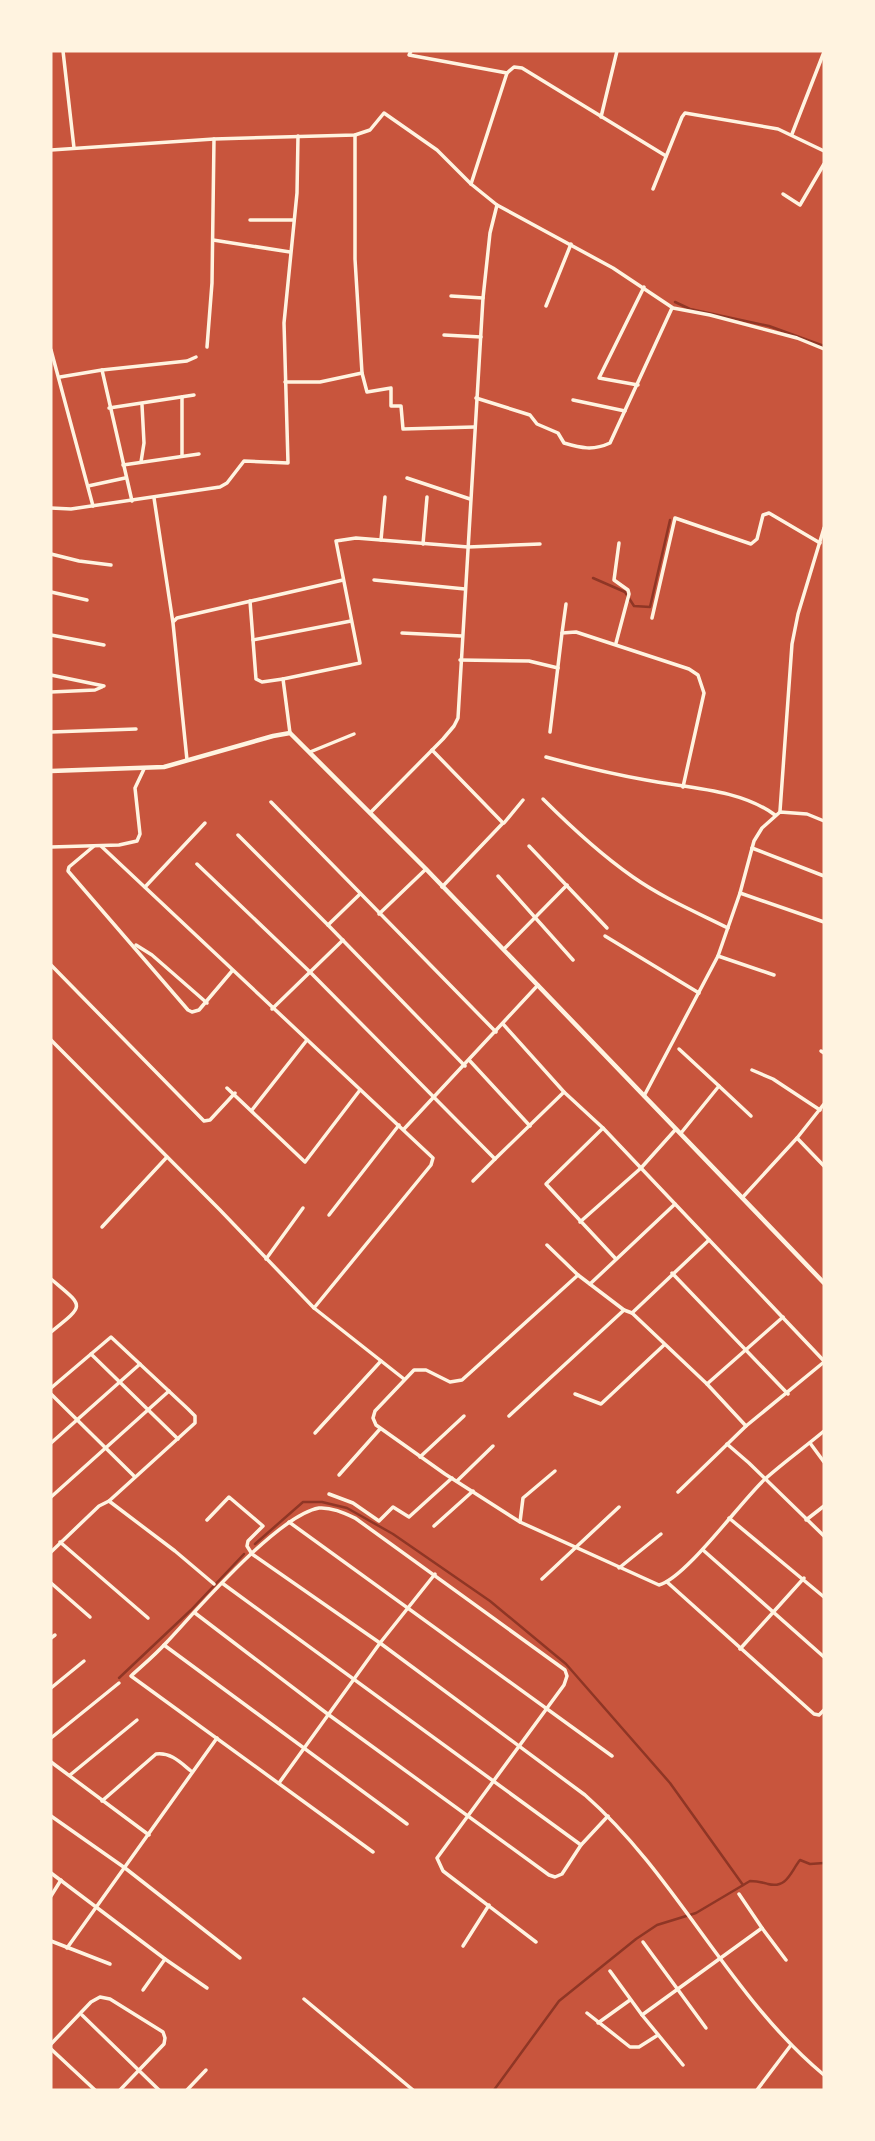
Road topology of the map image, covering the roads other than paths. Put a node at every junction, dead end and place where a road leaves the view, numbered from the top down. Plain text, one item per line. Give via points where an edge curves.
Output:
1 (63, 51) edge
2 (411, 51) edge
3 (617, 51) edge
4 (824, 52) edge
5 (507, 73) junction
6 (601, 117) junction
7 (792, 134) junction
8 (355, 135) junction
9 (298, 136) junction
10 (214, 139) junction
11 (74, 148) junction
12 (51, 150) edge
13 (824, 151) edge
14 (666, 156) junction
15 (824, 164) edge
16 (471, 184) junction
17 (653, 189) dead end
18 (783, 194) dead end
19 (497, 205) junction
20 (250, 220) dead end
21 (294, 220) junction
22 (213, 240) junction
23 (571, 244) junction
24 (291, 252) junction
25 (644, 287) junction
26 (451, 296) dead end
27 (483, 298) junction
28 (546, 306) dead end
29 (673, 308) junction
30 (444, 335) dead end
31 (481, 337) junction
32 (207, 346) dead end
33 (824, 349) edge
34 (51, 350) edge
35 (196, 357) dead end
36 (102, 370) junction
37 (362, 373) junction
38 (60, 377) junction
39 (285, 382) junction
40 (638, 385) junction
41 (194, 395) dead end
42 (182, 397) junction
43 (476, 398) junction
44 (573, 400) dead end
45 (142, 405) junction
46 (109, 408) junction
47 (625, 411) junction
48 (474, 427) junction
49 (199, 454) dead end
50 (182, 456) junction
51 (141, 462) junction
52 (123, 465) junction
53 (125, 478) junction
54 (407, 478) dead end
55 (88, 486) junction
56 (385, 497) dead end
57 (427, 497) dead end
58 (154, 498) junction
59 (470, 499) junction
60 (132, 501) junction
61 (93, 506) junction
62 (51, 509) edge
63 (824, 528) edge
64 (382, 540) junction
65 (619, 543) dead end
66 (820, 543) junction
67 (424, 544) junction
68 (540, 544) dead end
69 (468, 547) junction
70 (51, 554) edge
71 (111, 565) dead end
72 (344, 580) junction
73 (374, 580) dead end
74 (465, 589) junction
75 (51, 592) edge
76 (87, 600) dead end
77 (250, 601) junction
78 (566, 604) dead end
79 (652, 618) dead end
80 (351, 621) junction
81 (173, 623) junction
82 (402, 633) dead end
83 (562, 633) junction
84 (51, 635) edge
85 (462, 636) junction
86 (253, 640) junction
87 (617, 643) junction
88 (104, 645) dead end
89 (460, 660) junction
90 (558, 668) junction
91 (51, 675) edge
92 (284, 679) junction
93 (51, 692) edge
94 (136, 729) dead end
95 (51, 732) edge
96 (550, 732) dead end
97 (290, 733) junction
98 (354, 734) dead end
99 (432, 750) junction
100 (310, 752) junction
101 (546, 757) dead end
102 (187, 760) junction
103 (144, 769) junction
104 (51, 771) edge
105 (683, 787) junction
106 (543, 799) dead end
107 (523, 800) dead end
108 (271, 802) dead end
109 (370, 813) junction
110 (777, 814) junction
111 (824, 820) edge
112 (503, 823) junction
113 (205, 824) dead end
114 (238, 835) dead end
115 (94, 846) junction
116 (101, 846) junction
117 (529, 846) dead end
118 (51, 847) edge
119 (752, 848) junction
120 (197, 864) dead end
121 (426, 869) junction
122 (498, 876) dead end
123 (824, 876) edge
124 (567, 885) junction
125 (145, 887) junction
126 (442, 887) junction
127 (740, 893) junction
128 (360, 894) junction
129 (379, 914) junction
130 (536, 918) junction
131 (824, 922) edge
132 (328, 925) junction
133 (607, 928) dead end
134 (729, 928) junction
135 (605, 936) dead end
136 (343, 940) junction
137 (131, 942) junction
138 (504, 950) junction
139 (718, 956) junction
140 (573, 960) dead end
141 (51, 964) edge
142 (232, 971) junction
143 (310, 972) junction
144 (175, 975) junction
145 (774, 975) dead end
146 (166, 983) junction
147 (538, 985) junction
148 (699, 993) junction
149 (207, 1003) junction
150 (272, 1009) junction
151 (503, 1024) junction
152 (496, 1032) junction
153 (51, 1040) edge
154 (307, 1040) junction
155 (679, 1049) dead end
156 (470, 1061) junction
157 (466, 1066) junction
158 (752, 1070) dead end
159 (719, 1086) junction
160 (228, 1088) dead end
161 (360, 1090) junction
162 (564, 1092) junction
163 (234, 1093) junction
164 (644, 1096) junction
165 (436, 1097) junction
166 (824, 1104) edge
167 (252, 1110) junction
168 (820, 1110) junction
169 (751, 1116) dead end
170 (400, 1125) junction
171 (530, 1125) junction
172 (603, 1128) junction
173 (404, 1129) junction
174 (678, 1131) junction
175 (797, 1138) junction
176 (167, 1157) junction
177 (495, 1159) junction
178 (824, 1166) edge
179 (640, 1168) junction
180 (473, 1181) dead end
181 (742, 1198) junction
182 (675, 1204) junction
183 (303, 1208) dead end
184 (329, 1215) dead end
185 (580, 1222) junction
186 (102, 1227) dead end
187 (709, 1239) junction
188 (547, 1245) dead end
189 (266, 1259) junction
190 (616, 1259) junction
191 (672, 1273) junction
192 (578, 1275) junction
193 (51, 1279) edge
194 (824, 1283) edge
195 (590, 1284) junction
196 (314, 1308) junction
197 (624, 1310) junction
198 (632, 1313) junction
199 (783, 1317) junction
200 (51, 1332) edge
201 (664, 1345) junction
202 (746, 1349) junction
203 (91, 1354) junction
204 (381, 1361) junction
205 (824, 1362) edge
206 (140, 1364) junction
207 (404, 1379) junction
208 (120, 1382) junction
209 (707, 1384) junction
210 (51, 1388) edge
211 (170, 1391) junction
212 (575, 1394) dead end
213 (788, 1394) junction
214 (51, 1395) edge
215 (148, 1410) junction
216 (464, 1416) dead end
217 (509, 1416) dead end
218 (76, 1420) junction
219 (747, 1426) junction
220 (380, 1429) junction
221 (824, 1431) edge
222 (315, 1433) dead end
223 (178, 1438) junction
224 (51, 1443) edge
225 (810, 1443) junction
226 (727, 1444) junction
227 (493, 1446) dead end
228 (105, 1449) junction
229 (421, 1457) junction
230 (824, 1462) edge
231 (555, 1471) dead end
232 (339, 1475) dead end
233 (135, 1476) junction
234 (452, 1478) junction
235 (765, 1479) junction
236 (457, 1481) junction
237 (473, 1491) junction
238 (678, 1492) dead end
239 (329, 1494) dead end
240 (51, 1497) edge
241 (109, 1501) junction
242 (824, 1506) edge
243 (619, 1507) dead end
244 (729, 1518) junction
245 (207, 1520) dead end
246 (806, 1520) junction
247 (289, 1522) junction
248 (520, 1522) junction
249 (434, 1526) dead end
250 (661, 1534) dead end
251 (824, 1536) edge
252 (60, 1542) junction
253 (575, 1547) junction
254 (703, 1550) junction
255 (51, 1552) edge
256 (252, 1554) junction
257 (619, 1568) junction
258 (435, 1574) junction
259 (804, 1578) junction
260 (542, 1579) dead end
261 (667, 1582) junction
262 (51, 1583) edge
263 (222, 1583) junction
264 (214, 1584) dead end
265 (824, 1597) edge
266 (408, 1607) junction
267 (772, 1611) junction
268 (194, 1612) junction
269 (90, 1617) dead end
270 (148, 1618) dead end
271 (380, 1643) junction
272 (164, 1645) junction
273 (740, 1648) junction
274 (824, 1657) edge
275 (84, 1661) dead end
276 (355, 1681) junction
277 (119, 1683) dead end
278 (51, 1688) edge
279 (548, 1709) junction
280 (824, 1710) edge
281 (329, 1715) junction
282 (137, 1720) dead end
283 (51, 1738) edge
284 (217, 1738) junction
285 (519, 1747) junction
286 (304, 1750) junction
287 (612, 1756) dead end
288 (51, 1762) edge
289 (191, 1771) junction
290 (70, 1775) junction
291 (493, 1782) junction
292 (279, 1783) junction
293 (102, 1801) junction
294 (51, 1816) edge
295 (466, 1816) junction
296 (608, 1816) junction
297 (407, 1824) dead end
298 (149, 1835) junction
299 (581, 1845) junction
300 (373, 1852) dead end
301 (125, 1868) junction
302 (51, 1873) edge
303 (61, 1881) junction
304 (739, 1895) dead end
305 (51, 1896) edge
306 (489, 1905) junction
307 (97, 1906) junction
308 (762, 1928) junction
309 (51, 1941) edge
310 (536, 1942) dead end
311 (643, 1942) dead end
312 (463, 1946) dead end
313 (67, 1948) junction
314 (240, 1958) dead end
315 (719, 1958) junction
316 (164, 1959) junction
317 (786, 1961) dead end
318 (110, 1964) dead end
319 (610, 1971) dead end
320 (207, 1988) dead end
321 (143, 1990) dead end
322 (677, 1991) junction
323 (304, 1999) dead end
324 (630, 2000) junction
325 (587, 2013) dead end
326 (82, 2015) junction
327 (642, 2015) junction
328 (598, 2023) junction
329 (706, 2028) dead end
330 (658, 2035) junction
331 (791, 2045) junction
332 (51, 2046) edge
333 (683, 2065) dead end
334 (139, 2070) junction
335 (206, 2070) dead end
336 (824, 2075) edge
337 (95, 2090) edge
338 (120, 2090) edge
339 (159, 2090) edge
340 (187, 2090) edge
341 (413, 2090) edge
342 (757, 2090) edge

1 - 11 street
2 - 5 street via 409,55
3 - 6 street
4 - 7 street
5 - 6 street via 514,67 523,68
5 - 16 street
6 - 14 street
7 - 13 street
7 - 14 street via 685,113
8 - 9 street
8 - 16 street via 367,132 387,113 437,150
8 - 37 street via 355,259
9 - 10 street
9 - 21 street
10 - 11 street
10 - 22 street
11 - 12 street
14 - 17 street
15 - 18 street via 800,205
16 - 19 street
19 - 23 street
19 - 27 street
20 - 21 street
21 - 24 street
22 - 24 street
22 - 32 street
23 - 25 street
23 - 28 street
24 - 39 street via 285,299
25 - 29 street
25 - 40 street via 599,378
26 - 27 street
27 - 31 street
29 - 33 street via 797,338
29 - 40 street
30 - 31 street
31 - 43 street
34 - 38 street
35 - 36 street
36 - 38 street
36 - 46 street
37 - 39 street via 320,382
37 - 48 street via 367,392 391,388 391,406 401,406 403,429
38 - 55 street
39 - 58 street via 288,463 244,461 220,487
40 - 47 street
41 - 42 street
42 - 45 street
42 - 50 street
43 - 47 street via 530,415 537,424 558,433 564,443 592,449 610,443
43 - 48 street
44 - 47 street
45 - 46 street
45 - 51 street
46 - 52 street
48 - 59 street
49 - 50 street
50 - 51 street
51 - 52 street
52 - 53 street
53 - 55 street
53 - 60 street
54 - 59 street
55 - 61 street
56 - 64 street
57 - 67 street
58 - 60 street
58 - 81 street
59 - 69 street
60 - 61 street
61 - 62 street
63 - 66 street
64 - 67 street
64 - 72 street via 336,541
65 - 87 street via 614,580 628,590 628,596
66 - 79 street via 769,513 763,515 757,539 751,544 675,518
66 - 110 street via 792,644
67 - 69 street
68 - 69 street
69 - 74 street
70 - 71 street
72 - 77 street
72 - 80 street
73 - 74 street
74 - 85 street
75 - 76 street
77 - 81 street via 177,618
77 - 86 street
78 - 83 street
80 - 86 street
80 - 92 street via 360,663
81 - 102 street
82 - 85 street
83 - 87 street
83 - 90 street
84 - 88 street
85 - 89 street
86 - 92 street via 257,680
87 - 105 street via 689,669 701,680 702,705
89 - 90 street via 529,661
89 - 99 street via 456,722
90 - 96 street
91 - 93 street via 104,686
92 - 97 street
94 - 95 street
97 - 100 street
97 - 102 street
98 - 100 street
99 - 109 street
99 - 112 street
100 - 109 street
101 - 105 street
102 - 103 street
103 - 104 street
103 - 116 street via 135,788 139,838 134,843
105 - 110 street via 730,796
106 - 134 street via 633,877
107 - 112 street
108 - 128 street
109 - 121 street
110 - 111 street via 807,814
110 - 119 street via 762,828
112 - 126 street
113 - 125 street
114 - 132 street
115 - 116 street
115 - 118 street
115 - 137 street via 68,871
116 - 125 street
117 - 124 street
119 - 123 street
119 - 127 street
120 - 143 street
121 - 126 street
121 - 129 street
122 - 130 street
124 - 130 street
124 - 133 street
125 - 142 street
126 - 138 street
127 - 131 street
127 - 134 street
128 - 129 street
128 - 132 street
129 - 152 street
130 - 138 street
130 - 140 street
132 - 136 street
134 - 139 street
135 - 148 street
136 - 143 street
136 - 157 street
137 - 144 street
137 - 146 street
138 - 147 street
139 - 145 street
139 - 148 street
141 - 163 street via 204,1121 210,1121
142 - 149 street
142 - 150 street
143 - 150 street
143 - 165 street
144 - 146 street
144 - 149 street
146 - 149 street via 190,1011
147 - 151 street
147 - 164 street
148 - 164 street
150 - 154 street
151 - 152 street
151 - 162 street
152 - 156 street
153 - 176 street
154 - 161 street
154 - 167 street
155 - 159 street
156 - 157 street
156 - 171 street
157 - 165 street
158 - 168 street
159 - 169 street
159 - 174 street
160 - 163 street
161 - 167 street via 305,1162
161 - 170 street
162 - 171 street
162 - 172 street
163 - 167 street
164 - 174 street
165 - 173 street
165 - 177 street
166 - 168 street
168 - 175 street
170 - 173 street
170 - 184 street
171 - 177 street
172 - 179 street
172 - 185 street via 546,1183
173 - 196 street via 433,1158 432,1165
174 - 179 street
174 - 181 street
175 - 178 street
175 - 181 street
176 - 186 street
176 - 189 street
177 - 180 street
179 - 182 street
179 - 185 street
181 - 194 street
182 - 187 street
182 - 190 street
183 - 189 street
185 - 190 street
187 - 191 street
187 - 199 street
188 - 192 street
189 - 196 street
190 - 195 street
191 - 198 street
191 - 202 street
192 - 195 street
192 - 207 street via 461,1380 450,1382 417,1369
193 - 200 street via 78,1306
195 - 197 street
196 - 204 street
197 - 198 street
197 - 217 street
198 - 201 street
199 - 202 street
199 - 205 street
201 - 209 street
201 - 212 street via 601,1404
202 - 209 street
202 - 213 street
203 - 206 street via 111,1337
203 - 208 street
203 - 210 street
204 - 207 street
204 - 222 street
205 - 213 street
206 - 208 street
206 - 211 street
207 - 220 street via 374,1415
208 - 215 street
208 - 218 street
209 - 219 street
211 - 215 street
211 - 223 street via 195,1416 193,1427
213 - 219 street
214 - 218 street
215 - 223 street
215 - 228 street
216 - 229 street
218 - 224 street
218 - 228 street
219 - 226 street
220 - 229 street
220 - 232 street
221 - 225 street
223 - 233 street
225 - 230 street
225 - 235 street
226 - 235 street
226 - 238 street
227 - 236 street
228 - 233 street
228 - 240 street
229 - 234 street
231 - 248 street via 523,1498
233 - 241 street
234 - 236 street
234 - 239 street via 409,1517 393,1507 379,1521
235 - 244 street
235 - 246 street
236 - 237 street
237 - 248 street
237 - 249 street
241 - 252 street
241 - 264 street
242 - 246 street
243 - 253 street
244 - 254 street
244 - 259 street
245 - 256 street via 229,1497 240,1505 263,1526 248,1541
246 - 251 street
247 - 256 street
247 - 258 street via 319,1508 341,1511
247 - 266 street
248 - 253 street
250 - 257 street
252 - 255 street
252 - 270 street
253 - 257 street
253 - 260 street
254 - 261 street
254 - 267 street
256 - 263 street
256 - 271 street
257 - 261 street via 655,1584
258 - 266 street
258 - 279 street via 565,1670 566,1681
259 - 265 street
259 - 267 street
261 - 273 street
262 - 269 street
263 - 268 street
263 - 276 street
266 - 271 street
266 - 279 street
267 - 273 street
267 - 274 street
268 - 272 street
268 - 281 street
271 - 276 street
271 - 285 street
272 - 284 street via 131,1676
272 - 286 street
273 - 280 street via 814,1714
275 - 278 street
276 - 281 street
276 - 291 street
277 - 283 street
279 - 285 street
279 - 287 street
281 - 286 street
281 - 295 street
282 - 290 street
284 - 289 street
284 - 292 street
285 - 291 street
285 - 296 street
286 - 292 street
286 - 297 street
288 - 290 street
289 - 293 street via 174,1758 156,1754
289 - 298 street
290 - 293 street
291 - 295 street
291 - 299 street
292 - 300 street
293 - 298 street
294 - 301 street
295 - 299 street via 552,1876 562,1874
295 - 306 street via 437,1863
296 - 299 street
296 - 315 street
298 - 301 street
301 - 307 street
301 - 314 street
302 - 303 street
303 - 305 street
303 - 307 street
304 - 308 street
306 - 310 street
306 - 312 street
307 - 313 street
307 - 316 street
308 - 315 street
308 - 317 street
309 - 313 street
311 - 322 street
313 - 318 street
315 - 322 street
315 - 331 street
316 - 320 street
316 - 321 street
319 - 324 street
322 - 327 street
322 - 329 street
323 - 341 street
324 - 327 street
324 - 328 street
325 - 328 street
326 - 332 street
326 - 334 street
326 - 334 street via 96,1999 104,1998 163,2032 164,2044
327 - 330 street
328 - 330 street via 629,2047 639,2047
330 - 333 street
331 - 336 street
331 - 342 street
332 - 337 street
334 - 338 street
334 - 339 street
335 - 340 street

